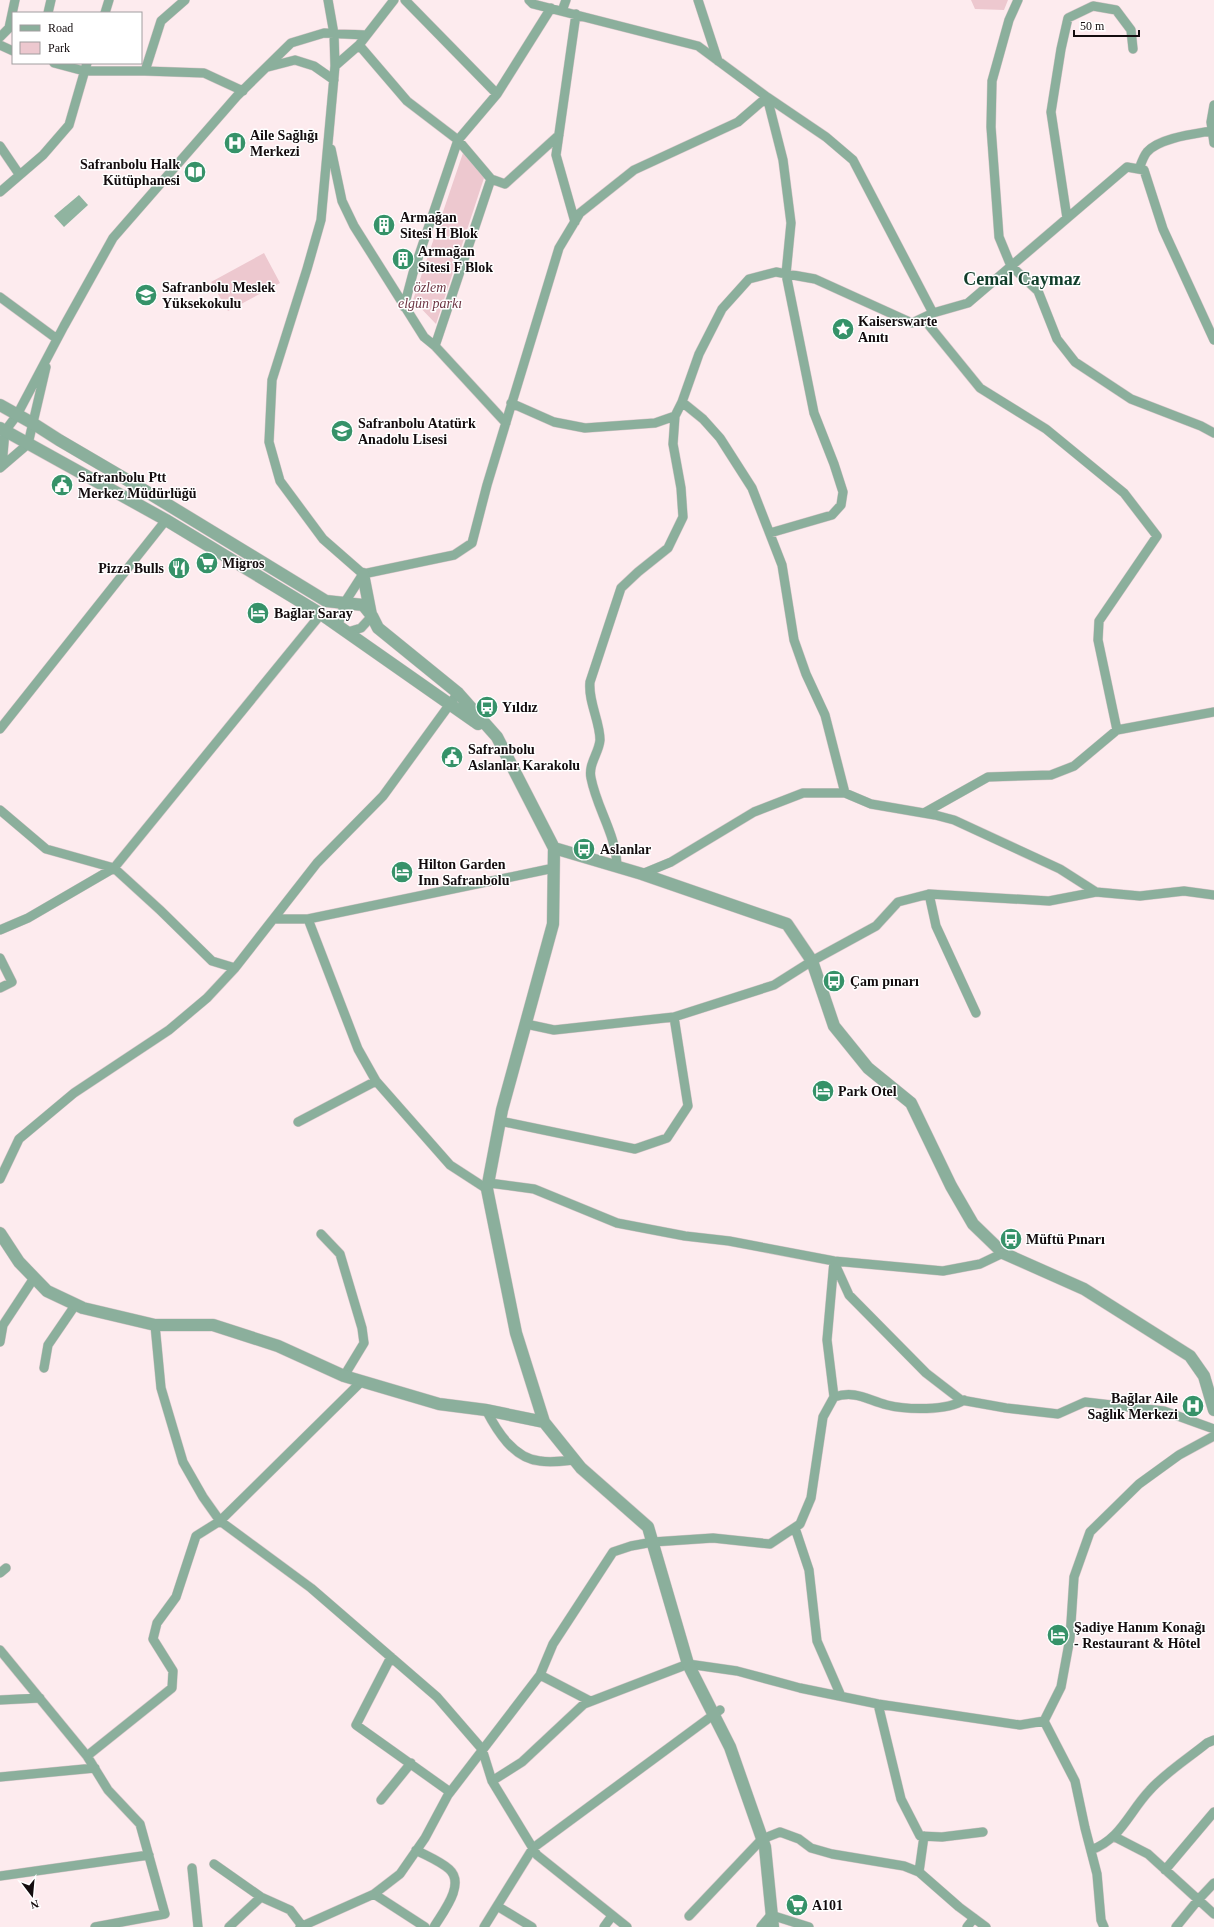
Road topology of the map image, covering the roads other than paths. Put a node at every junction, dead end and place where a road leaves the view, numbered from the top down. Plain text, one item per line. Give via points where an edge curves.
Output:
1 (15, 0) edge
2 (51, 0) edge
3 (110, 0) edge
4 (185, 0) edge
5 (328, 0) edge
6 (394, 0) edge
7 (405, 0) edge
8 (529, 0) edge
9 (566, 0) edge
10 (698, 0) edge
11 (1018, 0) edge
12 (551, 8) junction
13 (562, 11) junction
14 (12, 12) edge
15 (48, 12) edge
16 (105, 12) edge
17 (12, 14) edge
18 (576, 14) junction
19 (334, 34) junction
20 (365, 35) junction
21 (0, 37) edge
22 (0, 45) edge
23 (359, 45) junction
24 (1133, 49) dead end
25 (12, 51) edge
26 (718, 61) junction
27 (62, 64) edge
28 (335, 66) junction
29 (86, 67) edge
30 (266, 67) junction
31 (145, 70) junction
32 (334, 80) junction
33 (242, 91) junction
34 (497, 94) junction
35 (767, 97) junction
36 (1214, 105) edge
37 (1212, 131) junction
38 (559, 135) junction
39 (329, 140) junction
40 (458, 140) junction
41 (1214, 143) edge
42 (0, 146) edge
43 (1138, 169) junction
44 (19, 174) junction
45 (491, 179) junction
46 (0, 192) edge
47 (1067, 218) junction
48 (575, 222) junction
49 (1011, 266) junction
50 (786, 274) junction
51 (0, 297) edge
52 (404, 307) junction
53 (933, 313) junction
54 (923, 318) junction
55 (57, 339) junction
56 (1214, 340) edge
57 (435, 346) junction
58 (49, 355) junction
59 (682, 402) junction
60 (511, 403) junction
61 (0, 405) edge
62 (17, 415) junction
63 (675, 416) junction
64 (506, 423) junction
65 (34, 424) junction
66 (3, 429) edge
67 (1214, 434) edge
68 (28, 444) junction
69 (1, 467) edge
70 (166, 520) junction
71 (770, 533) junction
72 (363, 574) junction
73 (345, 602) junction
74 (321, 614) junction
75 (372, 616) junction
76 (338, 625) junction
77 (348, 632) junction
78 (458, 693) junction
79 (451, 704) junction
80 (1214, 712) edge
81 (0, 729) edge
82 (1117, 730) junction
83 (497, 737) junction
84 (845, 793) junction
85 (0, 810) edge
86 (924, 813) junction
87 (554, 848) junction
88 (618, 866) junction
89 (114, 868) junction
90 (554, 868) junction
91 (642, 874) junction
92 (1096, 892) junction
93 (929, 894) junction
94 (1214, 895) edge
95 (275, 919) junction
96 (308, 919) junction
97 (1, 928) edge
98 (0, 958) edge
99 (812, 961) junction
100 (235, 968) junction
101 (0, 988) edge
102 (976, 1013) dead end
103 (674, 1017) junction
104 (526, 1024) junction
105 (376, 1082) junction
106 (500, 1120) junction
107 (298, 1122) dead end
108 (0, 1179) edge
109 (488, 1186) junction
110 (0, 1234) edge
111 (321, 1234) dead end
112 (1003, 1253) junction
113 (834, 1261) junction
114 (34, 1278) junction
115 (76, 1304) junction
116 (155, 1325) junction
117 (0, 1342) edge
118 (44, 1368) dead end
119 (344, 1376) junction
120 (1204, 1376) junction
121 (362, 1381) junction
122 (1214, 1384) edge
123 (834, 1397) junction
124 (964, 1400) junction
125 (486, 1410) junction
126 (1214, 1410) edge
127 (544, 1422) junction
128 (1214, 1430) edge
129 (1214, 1436) edge
130 (575, 1460) junction
131 (220, 1521) junction
132 (795, 1528) junction
133 (653, 1542) junction
134 (0, 1650) edge
135 (391, 1657) junction
136 (688, 1664) junction
137 (540, 1675) junction
138 (841, 1696) junction
139 (40, 1698) junction
140 (0, 1700) edge
141 (590, 1701) junction
142 (878, 1704) junction
143 (717, 1712) junction
144 (1044, 1721) junction
145 (1214, 1740) edge
146 (482, 1750) junction
147 (87, 1756) junction
148 (411, 1763) junction
149 (95, 1768) junction
150 (0, 1776) edge
151 (492, 1781) junction
152 (450, 1792) junction
153 (381, 1800) dead end
154 (1214, 1812) edge
155 (983, 1832) dead end
156 (924, 1836) junction
157 (1115, 1837) junction
158 (762, 1839) junction
159 (533, 1848) junction
160 (416, 1850) junction
161 (1091, 1850) junction
162 (149, 1855) junction
163 (214, 1864) dead end
164 (192, 1868) dead end
165 (1165, 1870) junction
166 (919, 1872) junction
167 (0, 1876) edge
168 (1214, 1884) edge
169 (374, 1894) junction
170 (261, 1897) junction
171 (1198, 1900) junction
172 (497, 1906) junction
173 (1214, 1914) edge
174 (612, 1916) junction
175 (689, 1916) dead end
176 (974, 1918) junction
177 (772, 1921) edge
178 (1103, 1924) edge
179 (95, 1927) edge
180 (198, 1927) edge
181 (229, 1927) edge
182 (302, 1927) edge
183 (425, 1927) edge
184 (434, 1927) edge
185 (484, 1927) edge
186 (532, 1927) edge
187 (604, 1927) edge
188 (627, 1927) edge
189 (761, 1927) edge
190 (809, 1927) edge
191 (967, 1927) edge
192 (986, 1927) edge
193 (1094, 1927) edge
194 (1176, 1927) edge

1 - 14 street
2 - 15 street
3 - 16 street
4 - 31 street via 161,20
5 - 19 street
6 - 20 street
7 - 34 street
8 - 12 street via 533,4
9 - 13 street
10 - 26 street
11 - 49 street via 1009,20 992,81 991,104 999,237
12 - 13 street
12 - 34 street
13 - 18 street
17 - 21 street via 9,28
18 - 26 street via 698,46
18 - 38 street
19 - 20 street
19 - 28 street
19 - 30 street via 324,33 291,44
20 - 23 street
22 - 25 street
23 - 28 street
23 - 40 street via 407,101
24 - 47 street via 1132,30 1116,10 1093,6 1068,18 1051,112
26 - 35 street
27 - 29 street
28 - 32 street
29 - 31 street
29 - 44 street via 69,125 43,155
30 - 32 street via 294,60 314,66
30 - 33 street
31 - 33 street via 204,73
32 - 39 street
33 - 55 street via 114,238
34 - 40 street
35 - 48 street via 738,122 634,170 580,213
35 - 50 street via 782,160 791,223
35 - 53 street via 826,137 853,160
36 - 37 street
37 - 41 street
37 - 43 street via 1172,139 1152,148 1146,153
38 - 45 street via 505,184
38 - 48 street via 556,155
39 - 52 street via 345,207
39 - 72 street via 321,220 272,380 269,442 280,482 323,540
40 - 45 street
40 - 52 street
42 - 44 street
43 - 47 street via 1126,167
43 - 56 street via 1144,170 1163,229
44 - 46 street
45 - 57 street
47 - 49 street
48 - 60 street via 559,248
49 - 53 street via 968,303
49 - 67 street via 1038,291 1056,339 1075,362 1131,399 1201,426
50 - 54 street via 815,279 912,323
50 - 59 street via 776,272 749,279 722,309 699,354
50 - 71 street via 814,413 843,492 841,505 832,515
51 - 55 street
52 - 57 street via 424,337
53 - 54 street
54 - 82 street via 980,388 1046,429 1124,493 1157,536 1099,621 1098,640
55 - 58 street
57 - 64 street
58 - 62 street
58 - 65 street
59 - 63 street
59 - 71 street via 703,418 720,438 752,488
60 - 63 street via 554,422 585,428 655,423
60 - 64 street
61 - 62 street
62 - 65 street
62 - 66 street
63 - 88 street via 673,444 683,517 668,548 621,588 590,682 590,694 600,738 590,778 612,835
64 - 72 street via 486,485 472,543 454,555
65 - 68 street
65 - 73 street via 326,601
66 - 68 street
66 - 69 street
68 - 69 street
68 - 70 street
70 - 74 street
70 - 81 street
71 - 84 street via 782,565 794,640 825,715
72 - 73 street
72 - 75 street
73 - 75 street via 362,605
73 - 76 street
74 - 76 street
74 - 89 street
75 - 77 street via 361,628
75 - 78 street via 378,628
76 - 77 street
77 - 79 street
78 - 79 street
78 - 83 street
79 - 83 street
79 - 95 street via 383,796 317,863
80 - 82 street
82 - 86 street via 1074,766 1051,775 988,777
83 - 87 street
84 - 86 street via 871,804
84 - 91 street via 803,793 762,809 671,862
85 - 89 street via 46,849
86 - 92 street via 954,820 1060,869
87 - 88 street
87 - 90 street
88 - 91 street
89 - 97 street via 28,918
89 - 100 street via 212,961
90 - 96 street
90 - 104 street via 553,924
91 - 99 street via 788,924
92 - 93 street via 1049,901
92 - 94 street via 1140,896 1184,891
93 - 99 street via 898,902 876,926
93 - 102 street via 936,926
95 - 96 street
95 - 100 street
96 - 105 street via 358,1050
98 - 101 street via 12,982
99 - 103 street via 774,985
99 - 112 street via 834,1026 868,1068 911,1103 951,1186 973,1224
100 - 108 street via 207,998 169,1030 74,1093 19,1139
103 - 104 street via 554,1030
103 - 106 street via 688,1106 666,1138 636,1148
104 - 106 street
105 - 107 street
105 - 109 street via 450,1165
106 - 109 street
109 - 113 street via 534,1189 617,1223
109 - 127 street via 516,1333
110 - 114 street via 19,1262
111 - 119 street via 340,1254 362,1328 364,1343
112 - 113 street via 980,1264 943,1271
112 - 120 street via 1084,1289 1190,1356
113 - 123 street via 827,1340
113 - 124 street via 849,1295 926,1373
114 - 115 street via 47,1291
114 - 117 street via 3,1325
115 - 116 street via 83,1308
115 - 118 street via 48,1345
116 - 119 street via 213,1325 278,1346
116 - 131 street via 160,1388 181,1455 203,1497
119 - 121 street
120 - 122 street
120 - 126 street
121 - 125 street via 439,1404
121 - 131 street
123 - 124 street via 851,1393 888,1406 912,1408 944,1407
123 - 132 street via 824,1417 811,1498 800,1524
124 - 128 street via 1058,1414 1084,1402 1164,1411
125 - 127 street
125 - 130 street via 497,1431 520,1454 540,1461
127 - 130 street
129 - 144 street via 1179,1455 1139,1484 1090,1532 1074,1577 1070,1638 1061,1686
130 - 133 street via 648,1527
131 - 135 street via 311,1588
131 - 147 street via 196,1536 176,1597 157,1623 153,1640 173,1671 172,1688
132 - 133 street via 770,1544 713,1538
132 - 138 street via 808,1570 817,1641
133 - 136 street
133 - 137 street via 613,1552 553,1644
134 - 139 street
135 - 146 street via 437,1697
135 - 148 street via 356,1725
136 - 138 street via 737,1671
136 - 141 street
136 - 143 street
137 - 141 street
137 - 146 street
138 - 142 street
139 - 140 street
139 - 147 street
141 - 151 street via 522,1762
142 - 144 street via 1020,1725
142 - 156 street via 901,1799 920,1836
143 - 158 street
143 - 159 street
144 - 161 street via 1075,1781
145 - 157 street via 1207,1742 1150,1789
146 - 151 street
146 - 152 street
147 - 149 street
148 - 152 street
148 - 153 street
149 - 150 street
149 - 162 street via 108,1790 140,1824
151 - 159 street
152 - 160 street
154 - 165 street
155 - 156 street via 942,1837
156 - 166 street
157 - 161 street
157 - 165 street via 1148,1854
158 - 166 street via 780,1832 799,1839 811,1848 904,1866
158 - 175 street
158 - 177 street via 765,1847
159 - 172 street
159 - 174 street via 537,1855
160 - 169 street via 400,1874
160 - 184 street via 448,1868 455,1875 454,1891
161 - 178 street via 1097,1874
162 - 167 street
162 - 179 street via 165,1914
163 - 170 street
164 - 180 street
165 - 171 street
166 - 176 street
168 - 171 street
169 - 182 street
169 - 183 street
170 - 181 street
170 - 182 street via 290,1910
171 - 173 street
171 - 194 street
172 - 185 street
172 - 186 street
174 - 187 street
174 - 188 street
176 - 191 street
176 - 192 street
177 - 189 street
177 - 190 street
178 - 193 street

